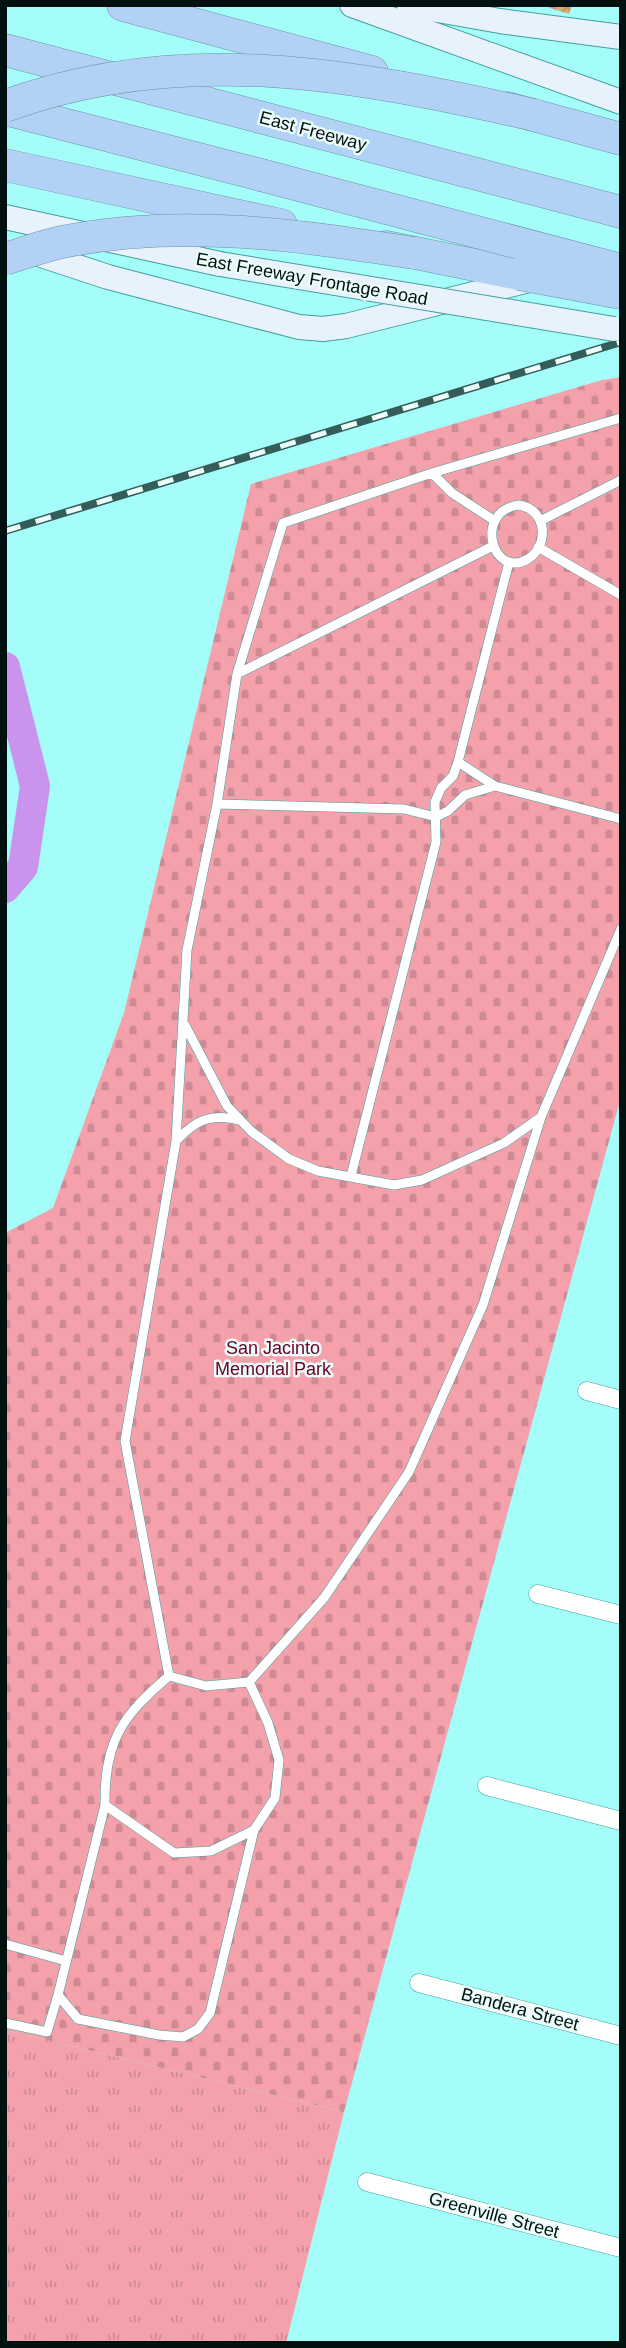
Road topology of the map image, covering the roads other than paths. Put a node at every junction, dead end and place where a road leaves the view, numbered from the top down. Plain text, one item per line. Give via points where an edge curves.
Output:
1 (123, 5) edge
2 (352, 5) edge
3 (409, 5) edge
4 (502, 13) edge
5 (621, 37) edge
6 (5, 50) edge
7 (621, 102) edge
8 (5, 107) edge
9 (534, 115) junction
10 (621, 139) edge
11 (5, 165) edge
12 (621, 212) edge
13 (5, 217) edge
14 (5, 244) edge
15 (414, 253) junction
16 (621, 258) edge
17 (5, 259) edge
18 (621, 270) edge
19 (621, 293) edge
20 (621, 331) edge
21 (621, 418) edge
22 (432, 473) junction
23 (621, 480) edge
24 (495, 521) junction
25 (540, 521) junction
26 (493, 546) junction
27 (538, 547) junction
28 (509, 562) junction
29 (621, 596) edge
30 (237, 674) junction
31 (458, 762) junction
32 (495, 786) junction
33 (217, 804) junction
34 (436, 817) junction
35 (621, 819) edge
36 (621, 929) edge
37 (184, 1023) junction
38 (541, 1117) junction
39 (240, 1120) junction
40 (177, 1141) junction
41 (351, 1176) junction
42 (587, 1391) dead end
43 (621, 1400) edge
44 (538, 1594) dead end
45 (621, 1615) edge
46 (169, 1676) junction
47 (249, 1682) junction
48 (487, 1786) dead end
49 (104, 1805) junction
50 (621, 1821) edge
51 (254, 1830) junction
52 (5, 1944) edge
53 (66, 1961) junction
54 (419, 1983) dead end
55 (58, 1995) junction
56 (5, 2023) edge
57 (621, 2036) edge
58 (367, 2182) dead end
59 (621, 2248) edge

1 - 9 highway, bridge
2 - 7 main road
3 - 4 main road
4 - 5 main road
6 - 12 highway, East Freeway
8 - 9 highway, bridge via 117,76 228,69 368,81
8 - 18 highway, bridge
9 - 10 highway
11 - 15 highway, bridge
13 - 20 main road, East Freeway Frontage Road, bridge via 220,264
14 - 16 main road via 108,277 299,327 323,329
15 - 17 highway, bridge via 233,230 175,229 60,242
15 - 19 highway, bridge
21 - 22 lane
22 - 24 lane via 452,493
22 - 30 lane via 283,523
23 - 25 lane
24 - 25 lane via 505,509 519,505 532,510
24 - 26 lane
25 - 27 lane
26 - 28 lane
26 - 30 lane
27 - 28 lane via 529,558
27 - 29 lane
28 - 31 lane
30 - 33 lane
31 - 32 lane
31 - 34 lane via 435,802
32 - 34 lane via 465,795
32 - 35 lane
33 - 34 lane via 404,808
33 - 37 lane via 187,950
34 - 41 lane via 436,842
36 - 38 lane
37 - 39 lane via 227,1106
37 - 40 lane
38 - 41 lane via 504,1143 422,1180 394,1185
38 - 47 lane via 483,1306 409,1472 324,1598
39 - 40 lane via 223,1116 205,1119 189,1127
39 - 41 lane via 289,1159 318,1171
40 - 46 lane via 125,1441
42 - 43 street
44 - 45 street
46 - 47 lane via 206,1686
46 - 49 lane via 140,1700 116,1734 104,1777
47 - 51 lane via 279,1760 275,1798
48 - 50 street
49 - 51 lane via 174,1853 211,1851
49 - 53 lane
51 - 55 lane via 210,2013 198,2029 183,2037 159,2035 78,2019
52 - 53 lane
53 - 55 lane
54 - 57 street, Bandera Street
55 - 56 lane via 47,2032
58 - 59 street, Greenville Street

